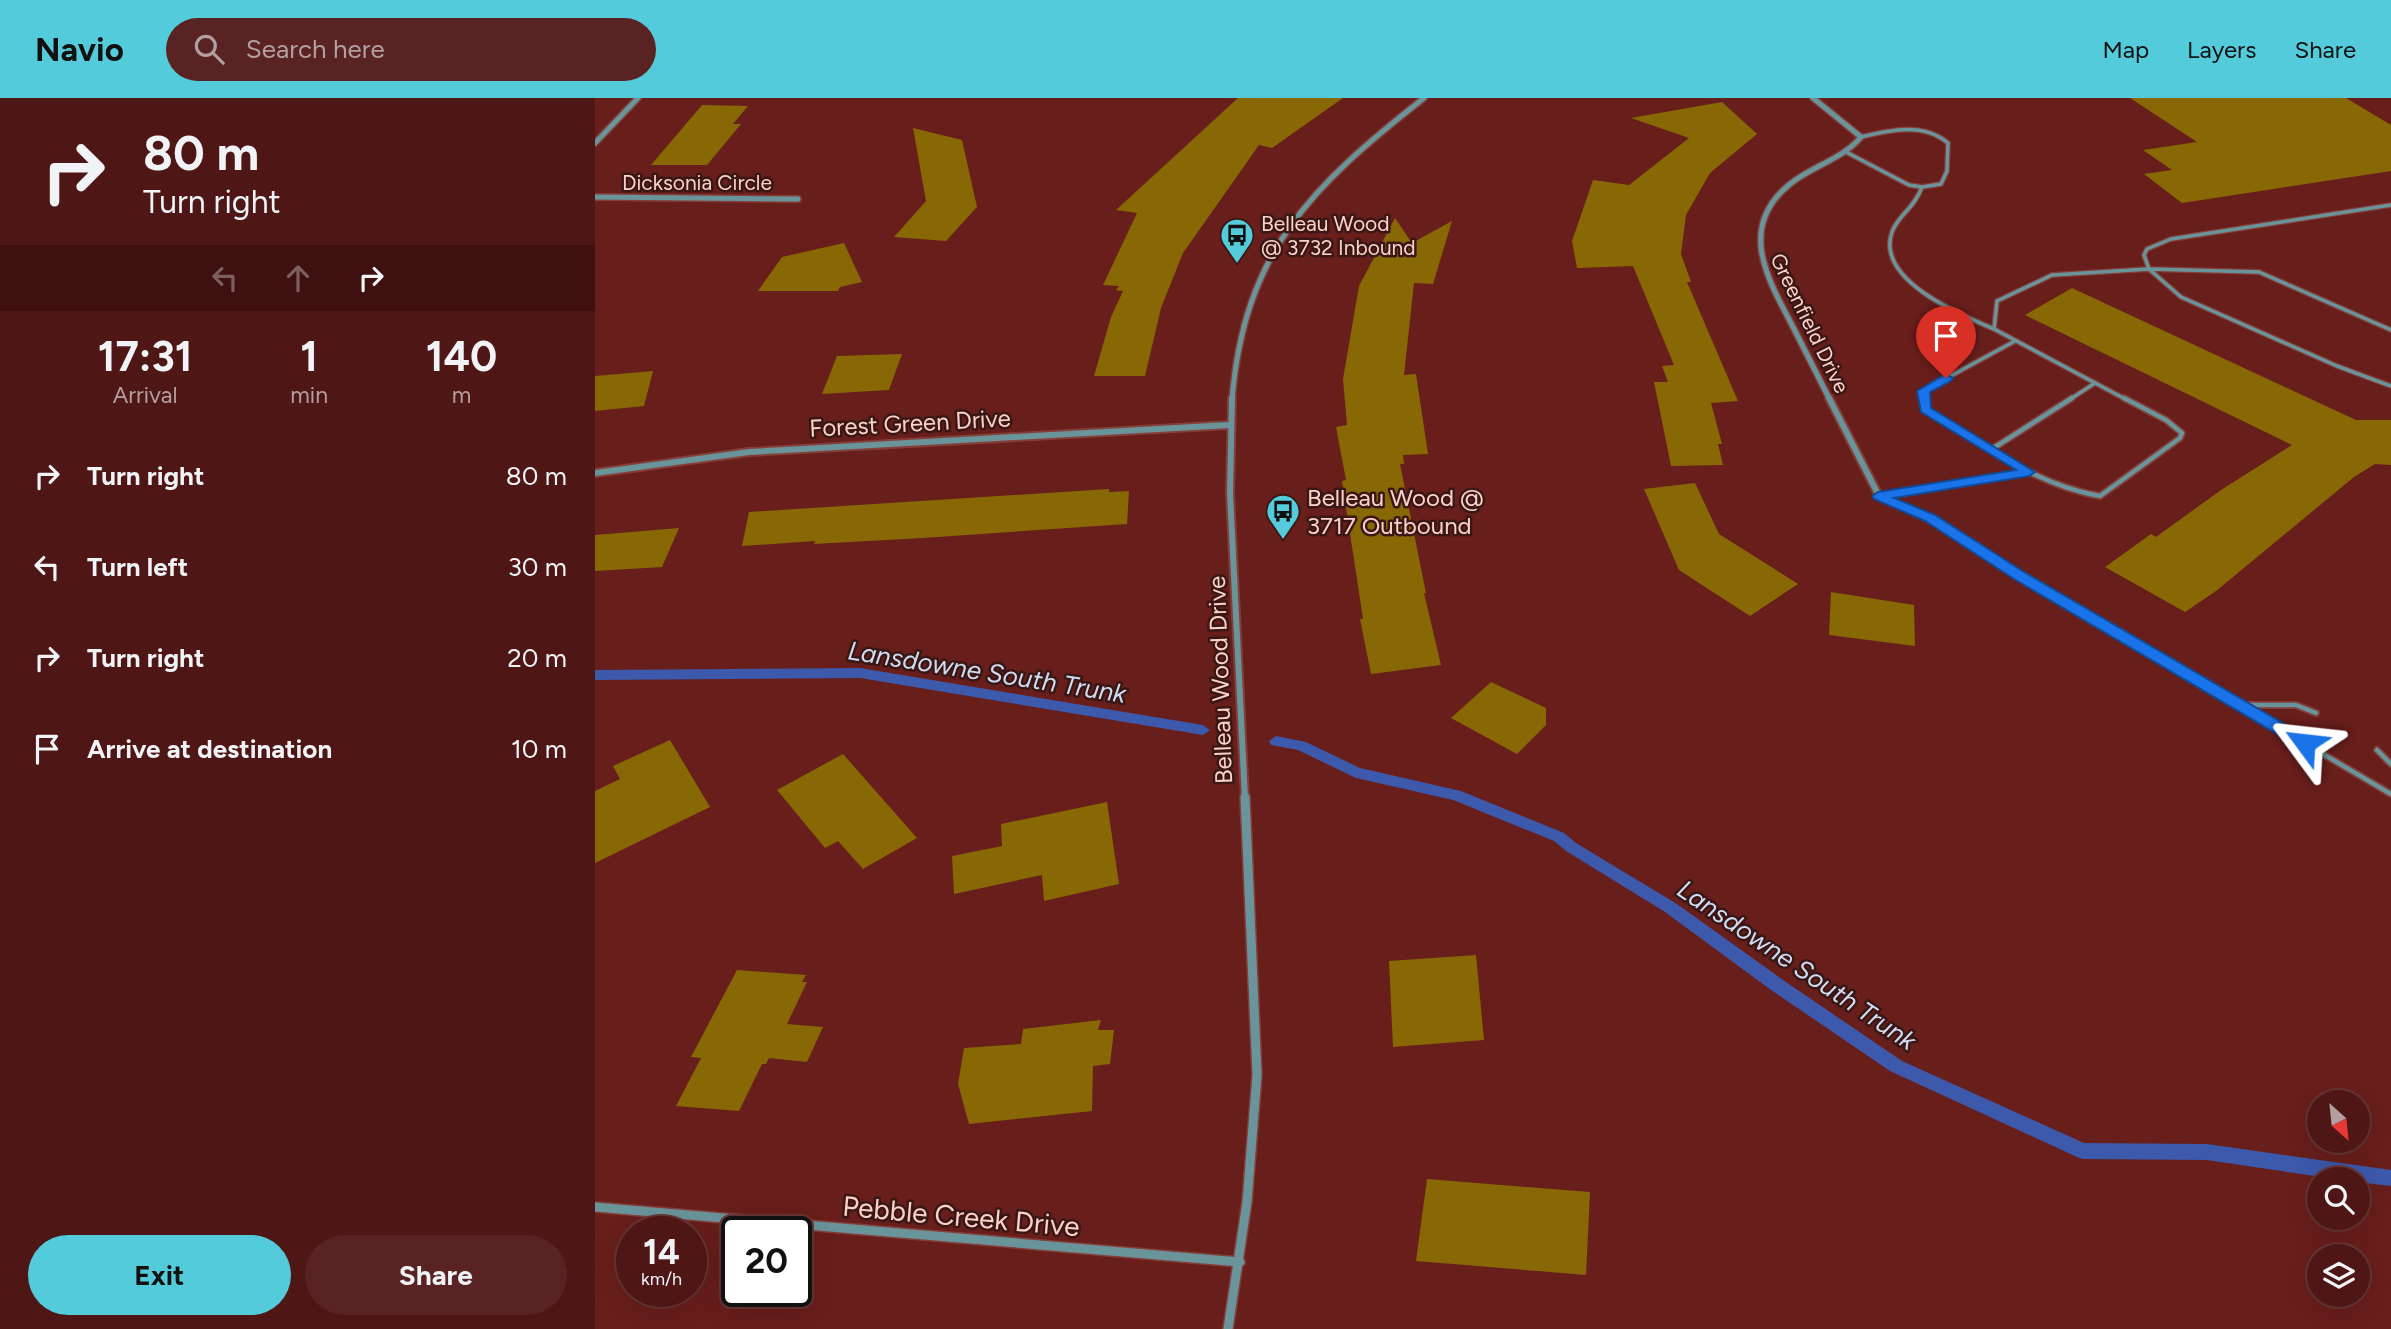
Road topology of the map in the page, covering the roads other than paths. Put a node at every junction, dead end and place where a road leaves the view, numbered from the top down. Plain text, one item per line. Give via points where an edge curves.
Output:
1 (638, 98) edge
2 (1424, 98) edge
3 (1813, 98) edge
4 (1861, 137) junction
5 (595, 143) edge
6 (1846, 152) junction
7 (1922, 187) junction
8 (595, 197) edge
9 (798, 199) dead end
10 (2391, 205) edge
11 (2149, 269) junction
12 (1994, 329) junction
13 (2391, 330) edge
14 (2015, 341) junction
15 (2095, 383) junction
16 (2391, 386) edge
17 (1229, 425) junction
18 (1992, 449) junction
19 (2029, 472) junction
20 (595, 473) edge
21 (1878, 496) junction
22 (2240, 705) junction
23 (2316, 713) dead end
24 (2377, 750) dead end
25 (2391, 764) edge
26 (2391, 794) edge
27 (595, 1208) edge
28 (1240, 1262) junction
29 (1228, 1329) edge

1 - 5 street
2 - 17 street, Belleau Wood Drive via 1333,172 1275,245 1240,336
3 - 4 street
4 - 6 street, Greenfield Drive
4 - 7 lane via 1926,130 1941,135 1948,143 1947,172 1941,184
6 - 7 lane via 1909,185
6 - 21 street, Greenfield Drive via 1790,184 1771,205 1760,228 1758,251
7 - 12 lane via 1917,202 1896,223 1891,237 1901,271 1917,289 1944,306
8 - 9 street, Dicksonia Circle
10 - 11 lane via 2171,239 2147,249 2144,255
11 - 12 lane via 2052,275 1997,300
11 - 13 lane via 2259,272
11 - 16 lane via 2181,296
12 - 14 lane
14 - 15 lane
14 - 18 lane via 1923,391 1925,410
15 - 18 lane
15 - 19 lane via 2177,427 2181,438 2100,496 2073,493
17 - 20 street, Forest Green Drive via 762,451
17 - 28 street, Belleau Wood Drive via 1257,1073
18 - 19 lane
19 - 21 lane
21 - 22 lane via 1930,518
22 - 23 lane via 2296,705
22 - 26 lane
24 - 25 lane
27 - 28 street, Pebble Creek Drive
28 - 29 street, Belleau Wood Drive

